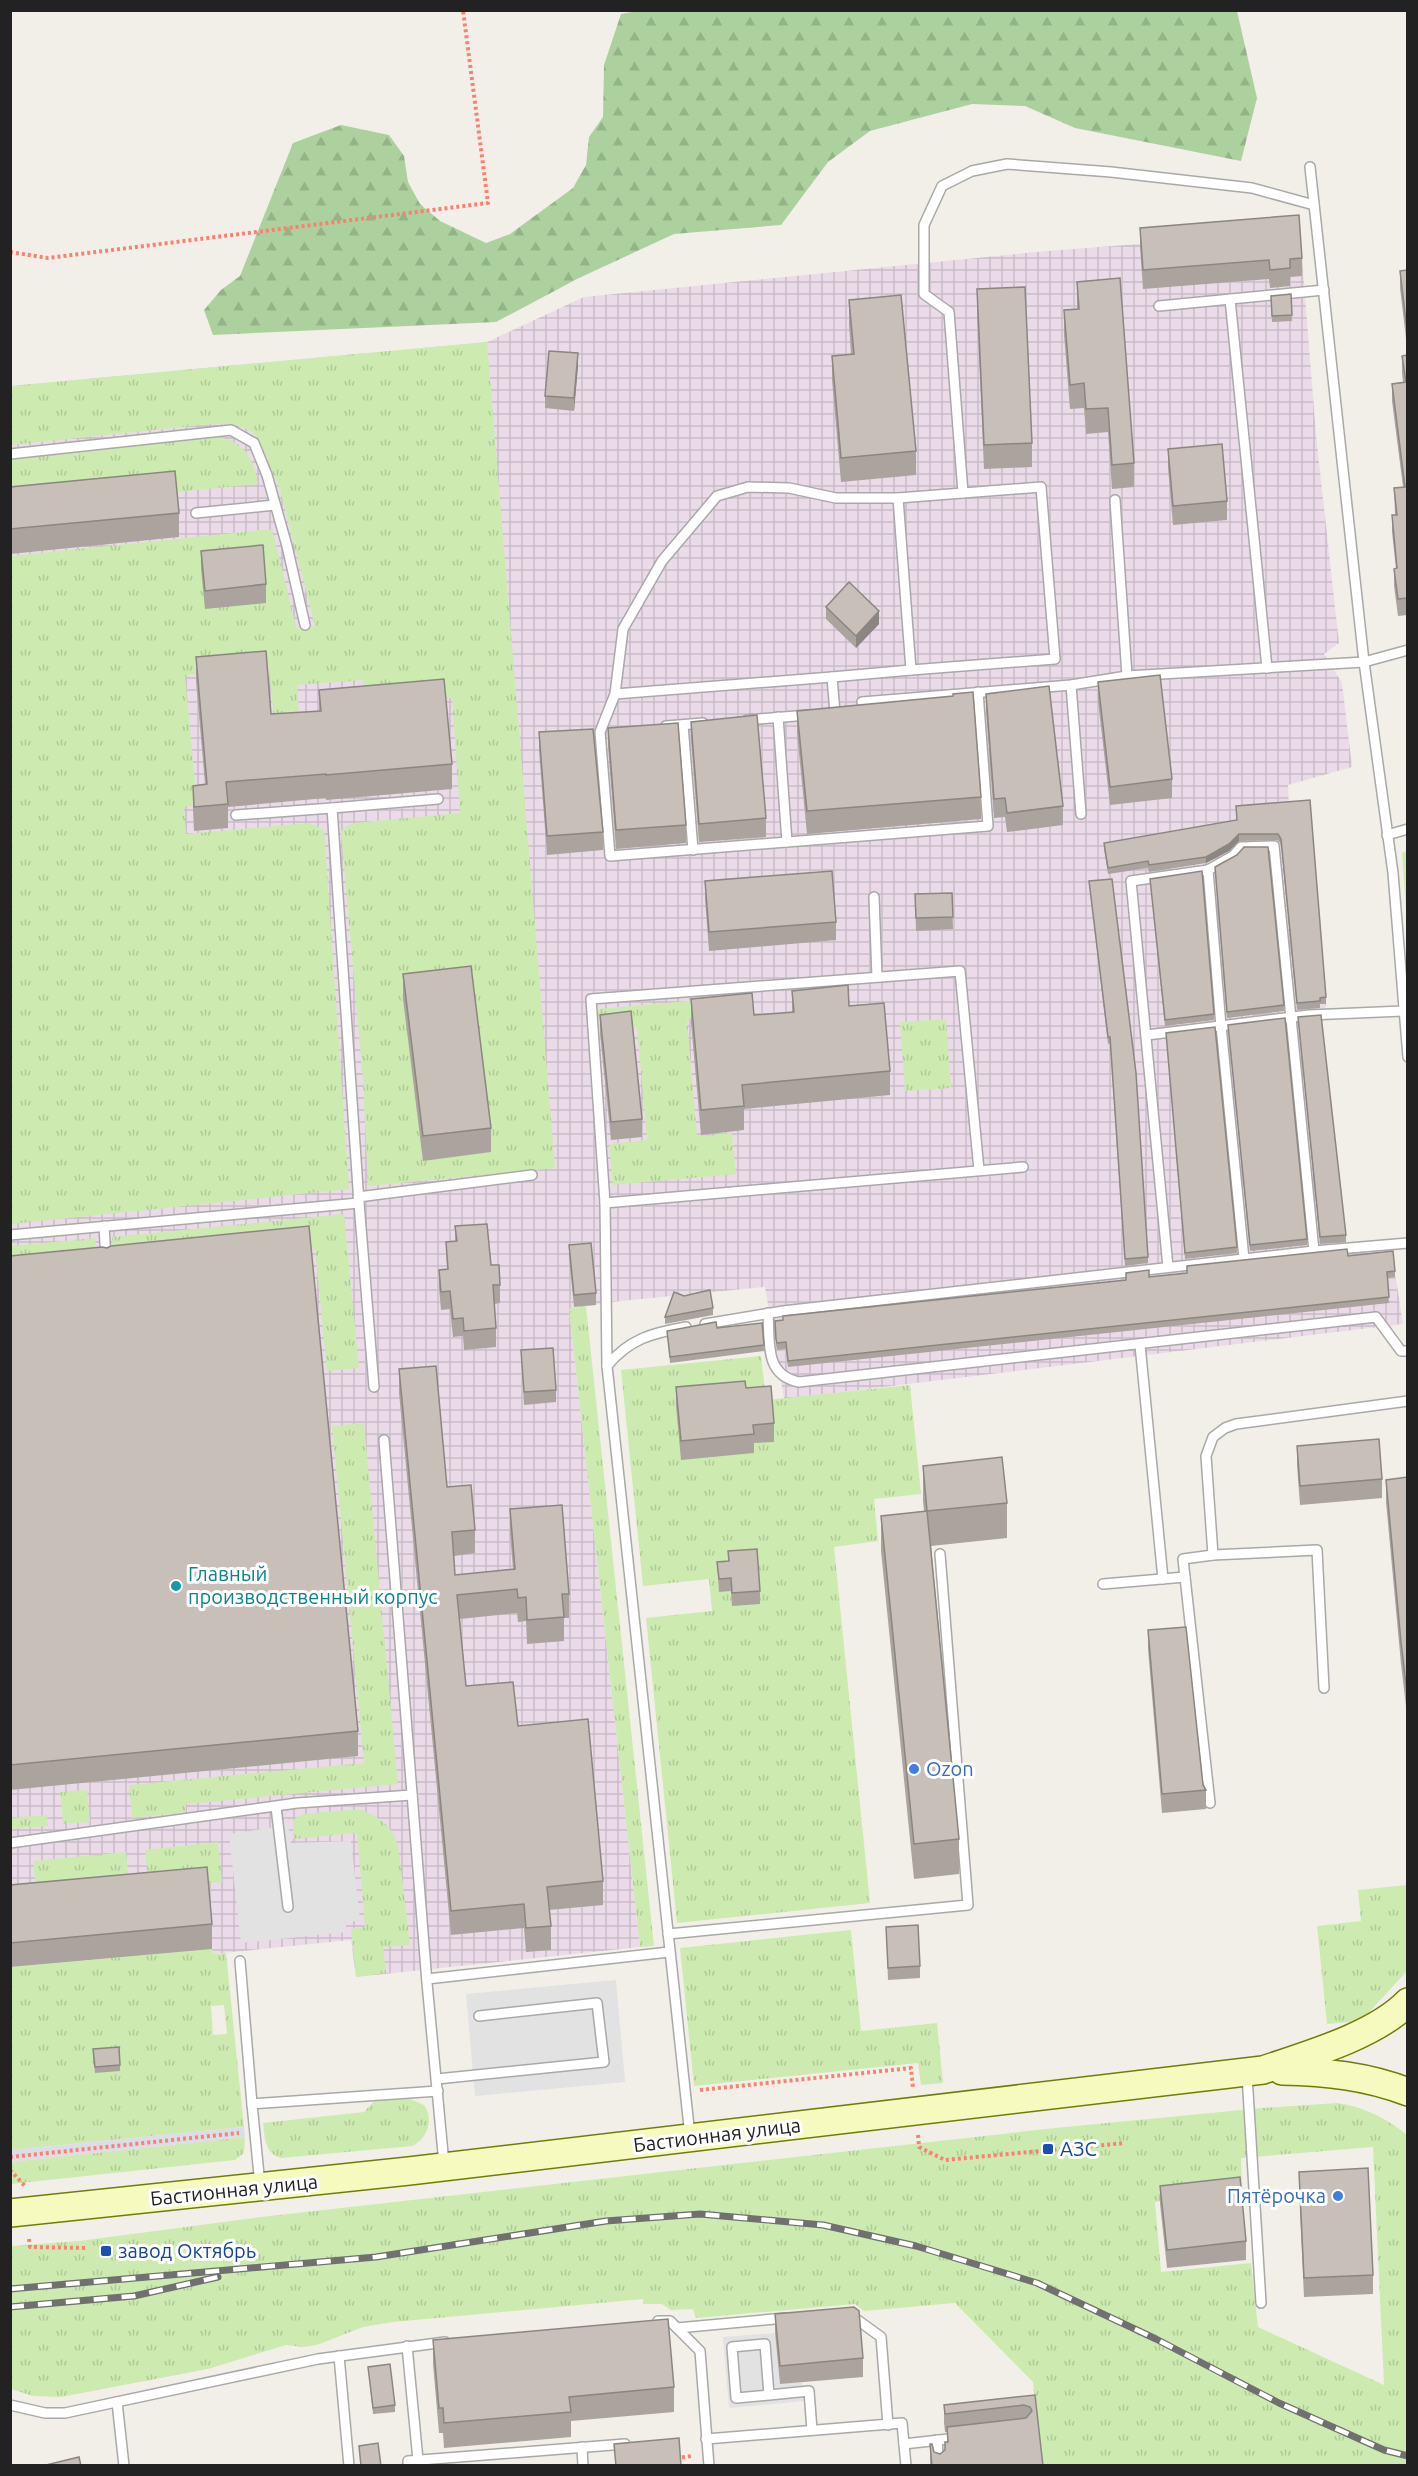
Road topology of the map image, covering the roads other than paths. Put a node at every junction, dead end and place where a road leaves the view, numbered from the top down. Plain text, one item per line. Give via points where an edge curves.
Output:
1 (1310, 167) dead end
2 (1314, 205) junction
3 (1324, 290) junction
4 (1230, 299) junction
5 (1159, 306) dead end
6 (10, 454) edge
7 (963, 493) junction
8 (898, 498) junction
9 (1115, 500) dead end
10 (275, 506) junction
11 (196, 513) dead end
12 (305, 625) dead end
13 (1407, 650) edge
14 (1364, 662) junction
15 (1267, 668) junction
16 (911, 670) junction
17 (832, 676) junction
18 (1127, 676) junction
19 (1071, 685) junction
20 (978, 692) junction
21 (615, 694) junction
22 (862, 702) edge
23 (778, 717) junction
24 (742, 720) edge
25 (719, 722) edge
26 (683, 725) junction
27 (659, 727) edge
28 (612, 731) edge
29 (600, 732) junction
30 (589, 733) edge
31 (438, 799) dead end
32 (332, 808) junction
33 (1081, 814) dead end
34 (236, 815) dead end
35 (1407, 829) edge
36 (1387, 835) junction
37 (788, 842) junction
38 (693, 849) junction
39 (1208, 870) junction
40 (874, 897) dead end
41 (877, 977) junction
42 (1403, 1011) junction
43 (1290, 1017) junction
44 (1221, 1026) junction
45 (1147, 1035) junction
46 (1407, 1057) edge
47 (1023, 1167) dead end
48 (979, 1170) junction
49 (532, 1175) dead end
50 (358, 1200) junction
51 (605, 1203) junction
52 (104, 1226) junction
53 (10, 1235) edge
54 (1407, 1243) edge
55 (1314, 1251) junction
56 (1244, 1259) junction
57 (106, 1266) edge
58 (1168, 1267) junction
59 (768, 1313) junction
60 (1140, 1345) junction
61 (1407, 1351) edge
62 (607, 1366) junction
63 (374, 1387) dead end
64 (1407, 1401) edge
65 (384, 1440) dead end
66 (940, 1554) dead end
67 (1213, 1555) junction
68 (1185, 1577) junction
69 (1163, 1579) junction
70 (1103, 1584) dead end
71 (1324, 1688) dead end
72 (412, 1795) junction
73 (1210, 1803) dead end
74 (276, 1807) junction
75 (10, 1842) edge
76 (288, 1907) dead end
77 (668, 1934) junction
78 (669, 1952) junction
79 (240, 1961) dead end
80 (427, 1979) junction
81 (1407, 2002) edge
82 (479, 2016) dead end
83 (1255, 2071) junction
84 (437, 2079) junction
85 (438, 2091) junction
86 (1407, 2092) edge
87 (252, 2104) junction
88 (690, 2138) junction
89 (444, 2166) junction
90 (260, 2187) junction
91 (10, 2213) edge
92 (1262, 2303) dead end
93 (847, 2312) edge
94 (790, 2318) edge
95 (652, 2321) edge
96 (677, 2328) junction
97 (454, 2341) edge
98 (407, 2346) junction
99 (339, 2356) junction
100 (769, 2395) junction
101 (117, 2402) junction
102 (10, 2405) edge
103 (888, 2425) junction
104 (812, 2430) junction
105 (969, 2437) edge
106 (706, 2439) junction
107 (937, 2440) junction
108 (637, 2442) edge
109 (904, 2444) junction
110 (582, 2447) junction
111 (418, 2460) junction
112 (124, 2466) edge
113 (349, 2466) edge
114 (408, 2466) edge
115 (583, 2466) edge
116 (709, 2466) edge
117 (906, 2466) edge
118 (939, 2466) edge

1 - 2 lane
2 - 3 lane
2 - 7 lane via 1252,188 1007,164 972,171 942,186 924,225 924,294 949,312
3 - 4 lane
3 - 14 lane
4 - 5 lane
4 - 15 lane
6 - 10 lane via 231,429 254,442
7 - 8 lane
7 - 16 lane via 1041,487 1055,659
8 - 16 lane
8 - 21 lane via 836,498 789,489 747,487 717,496 662,561 623,629
9 - 18 lane
10 - 11 lane
10 - 12 lane
13 - 14 lane
14 - 15 lane
14 - 36 lane
15 - 18 lane
16 - 17 lane
17 - 21 lane
17 - 23 lane via 835,713
18 - 19 lane
19 - 20 lane
19 - 33 lane
20 - 22 lane
20 - 37 lane via 988,826
21 - 29 lane
23 - 24 lane
23 - 37 lane
25 - 26 lane
26 - 27 lane
26 - 38 lane
28 - 29 lane
29 - 30 lane
29 - 38 lane via 609,856
31 - 32 lane
32 - 34 lane
32 - 50 lane
35 - 36 lane
36 - 42 lane
37 - 38 lane
39 - 43 lane via 1241,847 1274,846
39 - 44 lane
39 - 45 lane via 1131,881
40 - 41 lane
41 - 48 lane via 960,971
41 - 51 lane via 591,999
42 - 43 lane
42 - 46 lane
43 - 44 lane
43 - 55 lane
44 - 45 lane
44 - 56 lane
45 - 58 lane
47 - 48 lane
48 - 51 lane
49 - 50 lane
50 - 52 lane
50 - 63 lane
51 - 62 lane
52 - 53 lane
52 - 57 lane
54 - 55 lane
55 - 56 lane
56 - 58 lane
58 - 59 lane
59 - 60 lane via 772,1362 782,1376 799,1382
59 - 62 lane via 664,1331 620,1350
60 - 61 lane via 1376,1317 1401,1351
60 - 69 lane
62 - 77 lane
64 - 67 lane via 1247,1422 1218,1432 1208,1445 1206,1456
65 - 72 lane
66 - 77 lane via 968,1905
67 - 68 lane via 1183,1559
67 - 71 lane via 1317,1550
68 - 69 lane
68 - 73 lane
69 - 70 lane
72 - 74 lane
72 - 80 lane
74 - 75 lane
74 - 76 lane
77 - 78 lane
78 - 80 lane
78 - 88 lane
79 - 87 lane
80 - 84 lane
81 - 83 main road, Бастионная улица via 1367,2030 1323,2050
82 - 84 lane via 597,2003 604,2062
83 - 86 main road via 1329,2072 1385,2083
83 - 88 main road, Бастионная улица
83 - 92 lane
84 - 85 lane
85 - 87 lane
85 - 89 lane
87 - 90 lane
88 - 89 main road, Бастионная улица
89 - 90 main road, Бастионная улица
90 - 91 main road, Бастионная улица
93 - 103 lane via 880,2337
94 - 96 lane
95 - 96 lane via 670,2321
96 - 106 lane via 700,2351
97 - 98 lane
98 - 99 lane
98 - 111 lane
99 - 101 lane
99 - 113 lane
100 - 100 lane via 765,2344 732,2347 736,2398
100 - 104 lane via 809,2391
101 - 102 lane via 65,2414
101 - 112 lane
103 - 104 lane
103 - 109 lane via 902,2424
104 - 106 lane
105 - 107 lane
106 - 116 lane
107 - 109 lane
107 - 118 lane
108 - 110 lane
109 - 117 lane
110 - 111 lane
110 - 115 lane
111 - 114 lane via 408,2461

